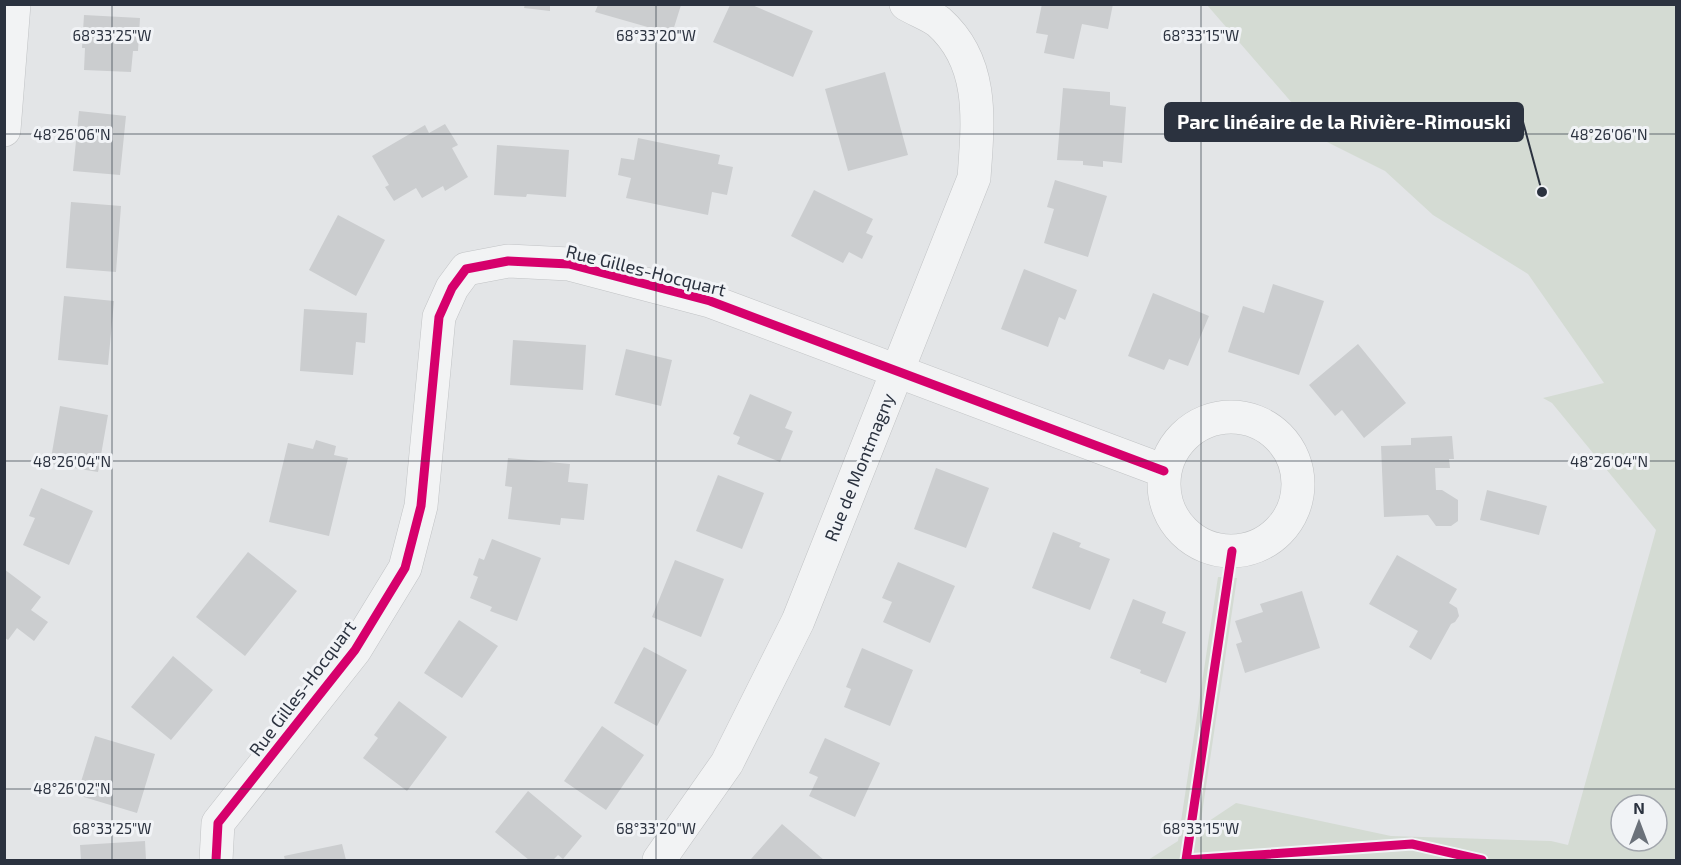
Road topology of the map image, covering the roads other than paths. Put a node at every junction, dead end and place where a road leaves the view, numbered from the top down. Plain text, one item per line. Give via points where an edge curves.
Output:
1 (14, 4) edge
2 (906, 4) edge
3 (4, 130) edge
4 (898, 370) junction
5 (1164, 471) junction
6 (216, 861) edge
7 (659, 861) edge

1 - 3 street
2 - 4 street, Rue de Montmagny via 938,21 963,50 976,87 978,134 974,178
4 - 5 street, Rue Gilles-Hocquart
4 - 6 street, Rue Gilles-Hocquart via 710,301 569,264 508,261 466,268 440,317 421,506 405,568 355,650 218,823
4 - 7 street, Rue de Montmagny via 798,621 728,763
5 - 5 street via 1169,511 1195,541 1213,549 1236,551 1258,545 1278,532 1291,514 1298,492 1297,469 1289,448 1273,430 1253,419 1230,416 1207,420 1187,432 1172,449

